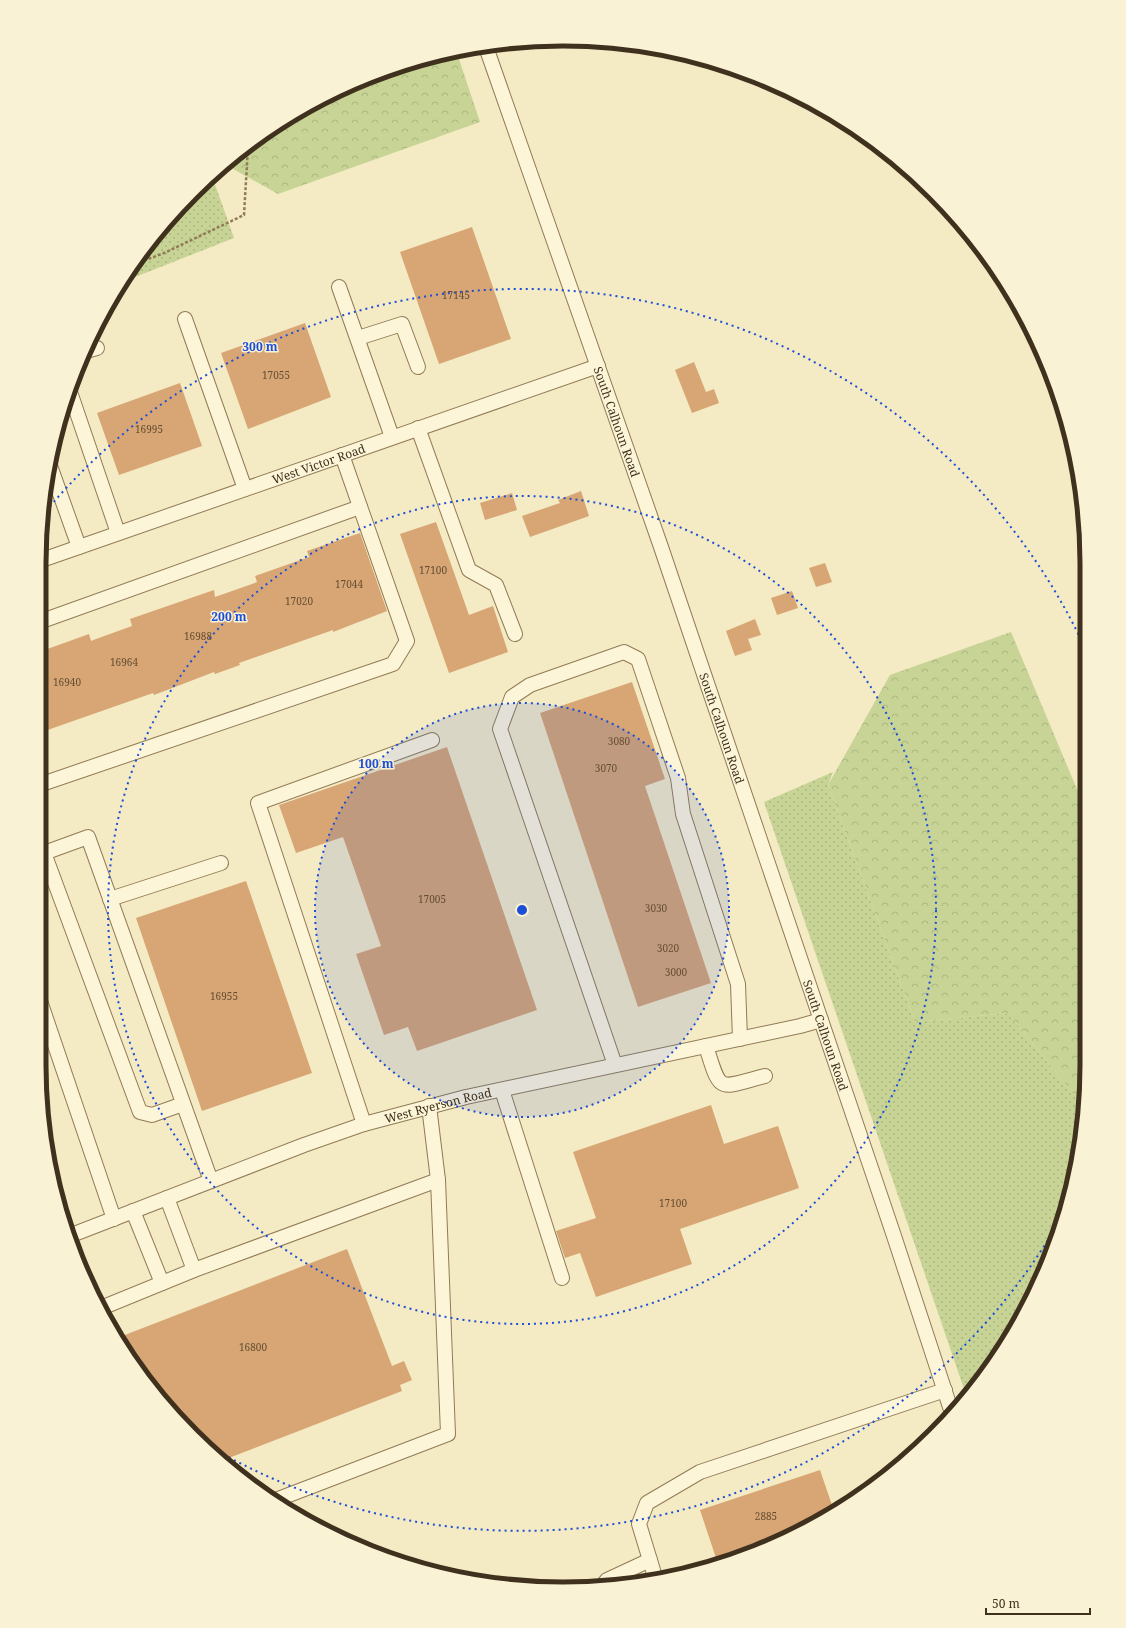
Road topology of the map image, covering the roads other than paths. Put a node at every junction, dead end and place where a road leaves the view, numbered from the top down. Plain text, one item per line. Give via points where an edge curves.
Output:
1 (488, 51) edge
2 (339, 287) dead end
3 (185, 319) dead end
4 (358, 338) junction
5 (598, 366) junction
6 (418, 367) dead end
7 (72, 399) edge
8 (418, 428) junction
9 (392, 437) junction
10 (342, 455) junction
11 (54, 476) edge
12 (245, 489) junction
13 (360, 507) junction
14 (118, 533) junction
15 (79, 547) junction
16 (46, 559) edge
17 (46, 619) edge
18 (515, 634) dead end
19 (432, 740) dead end
20 (46, 783) edge
21 (46, 852) edge
22 (46, 858) edge
23 (221, 863) dead end
24 (110, 899) junction
25 (46, 1019) edge
26 (821, 1020) junction
27 (740, 1039) junction
28 (706, 1046) junction
29 (616, 1066) junction
30 (765, 1076) dead end
31 (502, 1090) junction
32 (183, 1104) junction
33 (429, 1106) junction
34 (364, 1124) junction
35 (438, 1180) junction
36 (211, 1181) junction
37 (167, 1198) junction
38 (133, 1211) junction
39 (114, 1218) junction
40 (74, 1234) edge
41 (194, 1270) junction
42 (562, 1278) dead end
43 (162, 1283) junction
44 (105, 1306) edge
45 (945, 1390) junction
46 (950, 1408) edge
47 (281, 1498) edge
48 (650, 1560) junction
49 (654, 1574) edge
50 (607, 1580) edge

1 - 5 street, South Calhoun Road
2 - 4 street
3 - 12 street
4 - 6 street via 402,324
4 - 9 street
5 - 8 street, West Victor Road
5 - 26 street, South Calhoun Road
7 - 14 street
8 - 9 street, West Victor Road
8 - 18 street via 469,570 496,585
9 - 10 street, West Victor Road
10 - 12 street, West Victor Road
10 - 13 street
11 - 15 street
12 - 14 street, West Victor Road
13 - 17 street
13 - 20 street via 407,641 392,664
14 - 15 street, West Victor Road
15 - 16 street, West Victor Road
19 - 34 street via 258,803
21 - 24 street via 88,837
22 - 32 street via 140,1112 152,1115
23 - 24 street
24 - 32 street
25 - 39 street
26 - 27 street, West Ryerson Road
26 - 45 street, South Calhoun Road
27 - 28 street, West Ryerson Road
27 - 29 street via 738,984 684,814 678,778 638,659 624,652 530,685 512,697 500,729
28 - 29 street, West Ryerson Road
28 - 30 street via 719,1083 727,1086
29 - 31 street, West Ryerson Road
31 - 33 street, West Ryerson Road
31 - 42 street
32 - 36 street
33 - 34 street, West Ryerson Road
33 - 35 street
34 - 36 street, West Ryerson Road
35 - 41 street
35 - 47 street via 448,1434
36 - 37 street, West Ryerson Road
37 - 38 street, West Ryerson Road
37 - 41 street
38 - 39 street, West Ryerson Road
38 - 43 street
39 - 40 street, West Ryerson Road
41 - 43 street
43 - 44 street
45 - 46 street, South Calhoun Road
45 - 48 street via 700,1472 646,1503 639,1524
48 - 49 street
48 - 50 street

